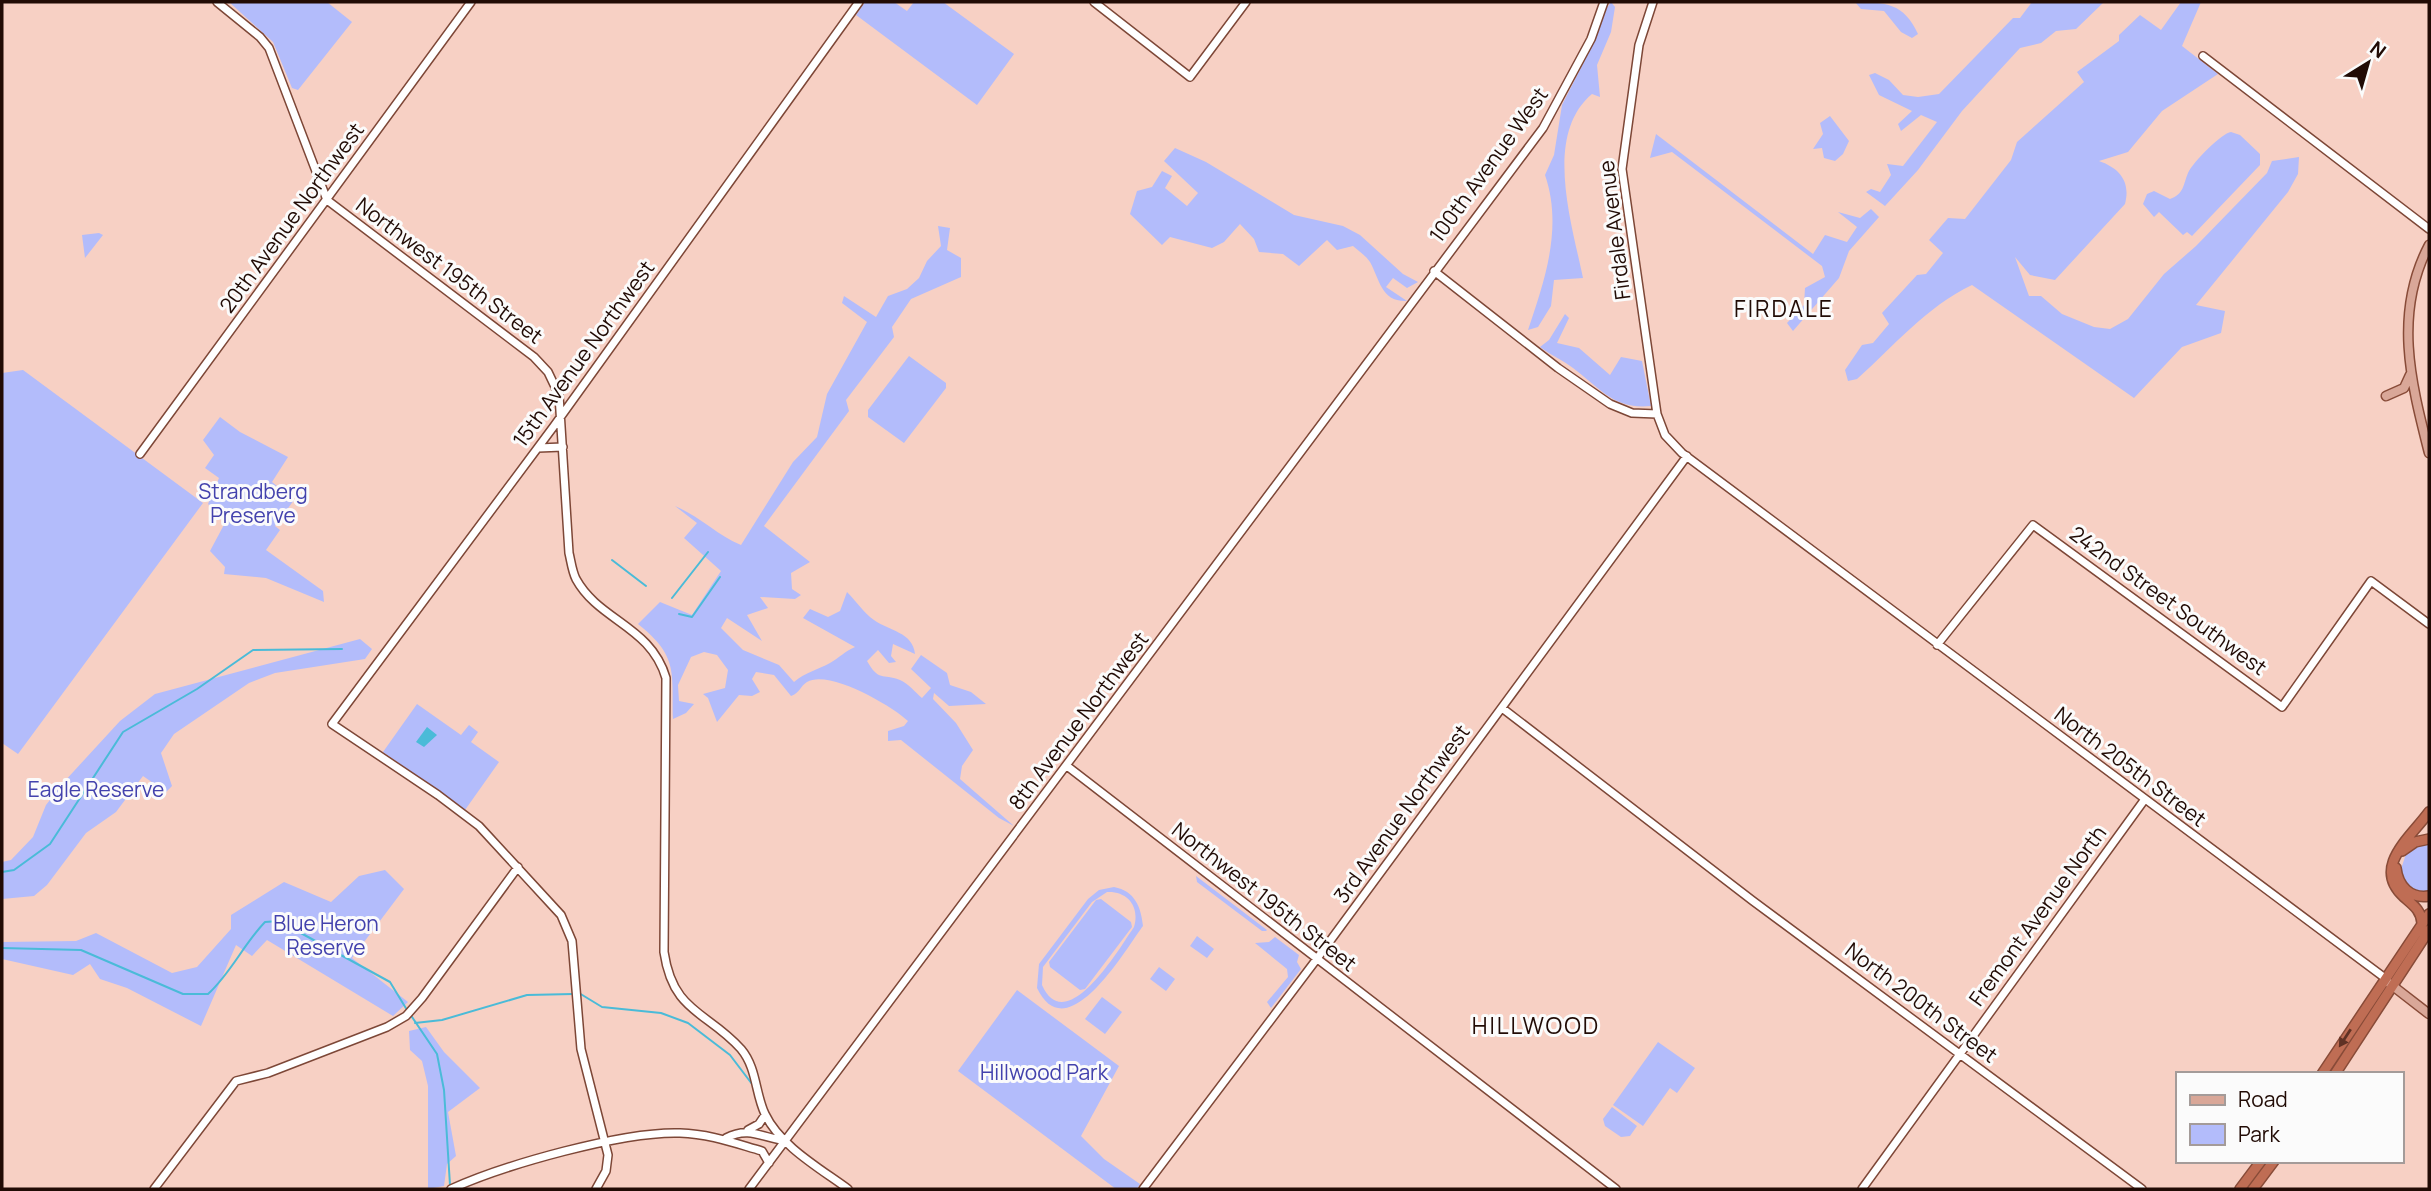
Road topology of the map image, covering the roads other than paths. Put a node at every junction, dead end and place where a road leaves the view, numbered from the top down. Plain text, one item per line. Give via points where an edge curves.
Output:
1 (216, 2) edge
2 (471, 2) edge
3 (859, 2) edge
4 (1094, 2) edge
5 (1246, 2) edge
6 (1604, 2) edge
7 (1653, 2) edge
8 (2203, 56) dead end
9 (327, 200) junction
10 (2429, 229) edge
11 (2429, 245) edge
12 (1434, 271) junction
13 (2410, 375) junction
14 (580, 390) junction
15 (559, 395) junction
16 (2386, 397) dead end
17 (1657, 414) junction
18 (561, 417) junction
19 (2426, 427) edge
20 (563, 447) junction
21 (538, 448) junction
22 (2429, 453) edge
23 (140, 454) dead end
24 (1687, 456) junction
25 (2429, 624) edge
26 (1937, 645) junction
27 (1502, 708) junction
28 (1067, 766) junction
29 (2145, 799) junction
30 (2429, 812) edge
31 (2429, 839) edge
32 (518, 867) junction
33 (2429, 897) edge
34 (2429, 914) edge
35 (2426, 926) edge
36 (1316, 960) junction
37 (2388, 982) junction
38 (2429, 1014) edge
39 (1959, 1054) junction
40 (2323, 1072) edge
41 (2335, 1072) edge
42 (765, 1115) junction
43 (747, 1130) junction
44 (726, 1138) junction
45 (768, 1139) junction
46 (786, 1141) junction
47 (605, 1143) junction
48 (747, 1147) junction
49 (769, 1163) junction
50 (2260, 1163) edge
51 (2272, 1163) edge
52 (154, 1189) edge
53 (451, 1189) edge
54 (596, 1189) edge
55 (749, 1189) edge
56 (848, 1189) edge
57 (1143, 1189) edge
58 (1616, 1189) edge
59 (1862, 1189) edge
60 (2142, 1189) edge
61 (2240, 1189) edge
62 (2253, 1189) edge

1 - 9 street via 269,48
2 - 9 street, 20th Avenue Northwest
3 - 14 street, 15th Avenue Northwest
4 - 5 street via 1190,77
6 - 12 street, 100th Avenue West via 1591,39 1554,111
7 - 17 street, Firdale Avenue via 1639,45 1622,169
8 - 10 street
9 - 15 street, Northwest 195th Street via 534,357
9 - 23 street, 20th Avenue Northwest
11 - 13 main road via 2408,319
12 - 17 street via 1610,404 1632,413
12 - 28 street, 8th Avenue Northwest
13 - 16 main road via 2404,388
13 - 19 main road
14 - 15 street
14 - 18 street, 15th Avenue Northwest
15 - 18 street
17 - 24 street, North 205th Street via 1665,435
18 - 20 street
18 - 21 street, 15th Avenue Northwest
19 - 22 main road
20 - 21 street
20 - 42 street via 569,553 575,576 594,601 645,639 666,678 667,974 683,1002 741,1049 755,1073
21 - 32 street, 15th Avenue Northwest via 332,724 456,808
24 - 26 street, North 205th Street
24 - 27 street, 3rd Avenue Northwest
25 - 26 street, 242nd Street Southwest via 2371,581 2282,707 2033,525
26 - 29 street, North 205th Street
27 - 36 street, 3rd Avenue Northwest
27 - 39 street, North 200th Street
28 - 36 street, Northwest 195th Street
28 - 46 street, 8th Avenue Northwest
29 - 37 street, North 205th Street
29 - 39 street, Fremont Avenue North
30 - 35 highway via 2398,849 2392,865 2396,888 2421,914
31 - 33 highway via 2403,849 2396,868 2409,892
32 - 47 street via 556,909 572,941 581,1049
32 - 52 street via 406,1016 280,1068 236,1081
34 - 35 highway
35 - 37 highway
36 - 57 street, 3rd Avenue Northwest
36 - 58 street, Northwest 195th Street
37 - 38 main road, North 205th Street
37 -> 40 highway
37 - 41 highway
39 - 59 street, Fremont Avenue North
39 - 60 street, North 200th Street
42 - 43 street
42 - 46 street
43 - 44 street
43 - 45 street
44 - 47 street via 676,1133
44 - 48 street
45 - 46 street
45 - 48 street
46 - 49 street, 8th Avenue Northwest
46 - 56 street
47 - 53 street
47 - 54 street via 606,1169
48 - 49 street via 762,1151
49 - 55 street, 8th Avenue Northwest
50 - 61 highway
51 - 62 highway

